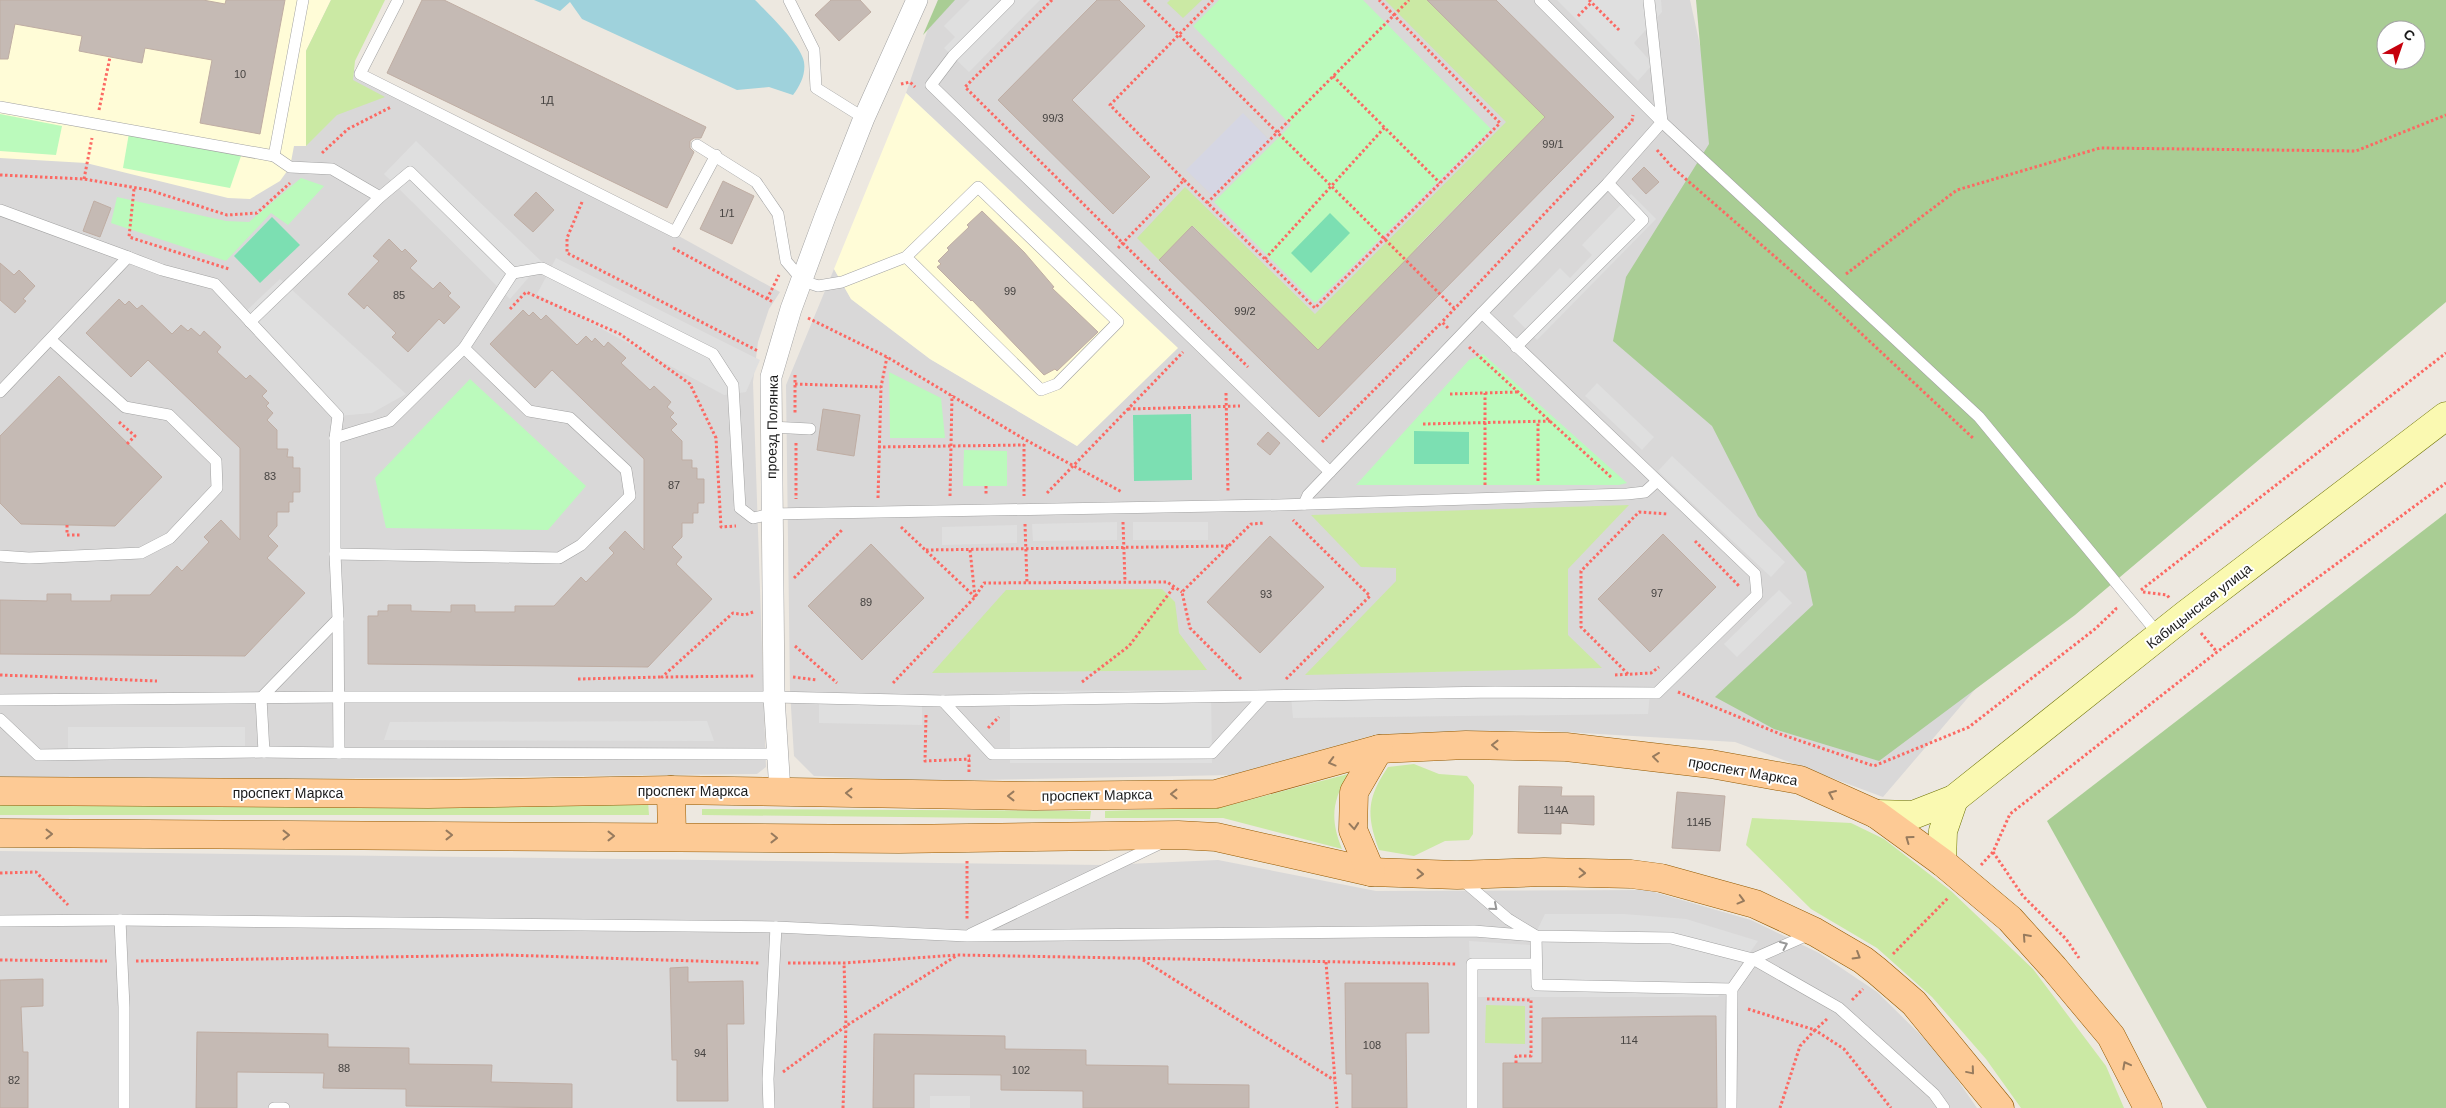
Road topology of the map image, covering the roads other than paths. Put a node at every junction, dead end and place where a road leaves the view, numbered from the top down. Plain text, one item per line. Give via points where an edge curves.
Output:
1 (303, 0) edge
2 (398, 0) edge
3 (789, 0) edge
4 (916, 0) edge
5 (1010, 0) edge
6 (1540, 0) edge
7 (1649, 1) edge
8 (0, 107) edge
9 (864, 118) junction
10 (1662, 122) junction
11 (698, 145) dead end
12 (716, 155) junction
13 (274, 156) junction
14 (1608, 183) junction
15 (380, 197) junction
16 (0, 210) edge
17 (128, 257) junction
18 (906, 257) junction
19 (513, 272) junction
20 (811, 284) junction
21 (1482, 313) junction
22 (250, 322) junction
23 (50, 340) junction
24 (1516, 347) junction
25 (464, 348) junction
26 (0, 392) edge
27 (2446, 416) edge
28 (771, 427) junction
29 (810, 428) dead end
30 (335, 438) junction
31 (1330, 472) junction
32 (1656, 482) junction
33 (1304, 504) junction
34 (768, 512) junction
35 (335, 554) junction
36 (0, 556) edge
37 (338, 619) junction
38 (2160, 636) junction
39 (340, 697) junction
40 (774, 697) junction
41 (1263, 697) junction
42 (261, 698) junction
43 (0, 700) edge
44 (943, 701) junction
45 (0, 719) edge
46 (1379, 749) junction
47 (264, 752) junction
48 (339, 753) junction
49 (778, 754) junction
50 (671, 790) junction
51 (0, 791) edge
52 (780, 791) junction
53 (238, 792) junction
54 (1954, 799) junction
55 (1876, 814) junction
56 (0, 833) edge
57 (237, 835) junction
58 (1178, 835) junction
59 (672, 837) junction
60 (1942, 862) junction
61 (1371, 872) junction
62 (1457, 875) junction
63 (120, 920) junction
64 (0, 921) edge
65 (776, 927) junction
66 (1815, 932) junction
67 (967, 936) junction
68 (1536, 936) junction
69 (1753, 959) junction
70 (1536, 964) junction
71 (1732, 988) junction
72 (124, 1108) edge
73 (274, 1108) edge
74 (284, 1108) edge
75 (769, 1108) edge
76 (1472, 1108) edge
77 (1731, 1108) edge
78 (1944, 1108) edge
79 (2000, 1108) edge
80 (2148, 1108) edge

1 - 13 lane
2 - 12 lane via 360,74 675,232
3 - 9 lane via 814,50 816,88
4 - 9 street, проезд Полянка
5 - 31 lane via 953,56 931,85
6 - 10 lane
7 - 10 lane
8 - 13 lane
9 - 20 street, проезд Полянка
10 - 14 lane
10 - 38 lane via 1979,417
11 - 12 lane
12 - 20 lane via 756,182 778,214 786,261
13 - 15 lane via 290,167 332,169
14 - 21 lane
14 - 24 lane via 1643,220
15 - 19 lane via 410,172
15 - 22 lane
16 - 17 lane
17 - 22 lane via 216,284
17 - 23 lane
18 - 18 lane via 978,187 1118,322 1057,384 1041,390
18 - 20 lane via 842,282
19 - 25 lane
19 - 34 lane via 542,268 713,354 733,385 740,508 753,518
20 - 28 street, проезд Полянка via 771,377
21 - 24 lane
21 - 31 lane
22 - 30 lane via 338,416
23 - 26 lane
23 - 36 lane via 125,407 169,415 216,461 217,488 170,538 140,553 29,558
24 - 32 lane via 1649,470
25 - 30 lane via 390,421
25 - 35 lane via 529,411 570,418 626,470 630,496 581,545 559,558
27 - 38 street, Кабицынская улица
28 - 29 lane
28 - 34 street, проезд Полянка
30 - 35 lane
31 - 33 lane via 1308,495
32 - 33 lane via 1645,492 1627,494
32 - 41 lane via 1755,574 1757,595 1657,693 1495,692
33 - 34 lane
34 - 40 street, проезд Полянка via 776,675
35 - 37 lane
37 - 39 lane
37 - 42 lane
38 - 54 street, Кабицынская улица
39 - 40 lane
39 - 42 lane
39 - 48 lane
40 - 44 lane
40 - 49 street, проезд Полянка
41 - 44 lane
41 - 44 lane via 1212,753 992,754
42 - 43 lane
42 - 47 lane
45 - 47 lane via 38,755
46 -> 52 main road, проспект Маркса via 1216,794 977,796
55 -> 46 main road, проспект Маркса via 1800,780 1711,764 1566,747 1466,745
46 -> 61 main road via 1354,792 1353,830
47 - 48 lane
48 - 49 lane
49 - 52 street, проезд Полянка
50 - 52 main road, проспект Маркса
50 - 53 main road, проспект Маркса via 428,794
50 - 59 main road
51 - 53 main road, проспект Маркса
53 - 57 main road
54 - 55 street, Кабицынская улица via 1913,815
54 - 60 street via 1943,831
60 -> 55 main road, проспект Маркса
56 -> 57 main road
57 -> 59 main road
59 -> 58 main road via 967,839
58 - 61 main road via 1216,837
58 - 67 lane
80 -> 60 main road, проспект Маркса via 2111,1036 2010,919
61 -> 62 main road
62 -> 66 main road via 1544,872 1661,878 1755,904
62 -> 68 lane via 1508,919
63 - 64 lane
63 - 65 lane
63 - 72 lane
65 - 67 lane
65 - 75 lane
69 -> 66 lane
66 -> 79 main road via 1863,960 1914,1003
67 - 68 lane via 1403,931 1474,931
68 - 69 lane via 1671,938
68 - 70 lane
69 - 71 lane
69 - 78 lane via 1840,1008 1934,1094
70 - 71 lane via 1537,985
70 - 76 lane via 1472,964
71 - 77 lane
73 - 74 lane

